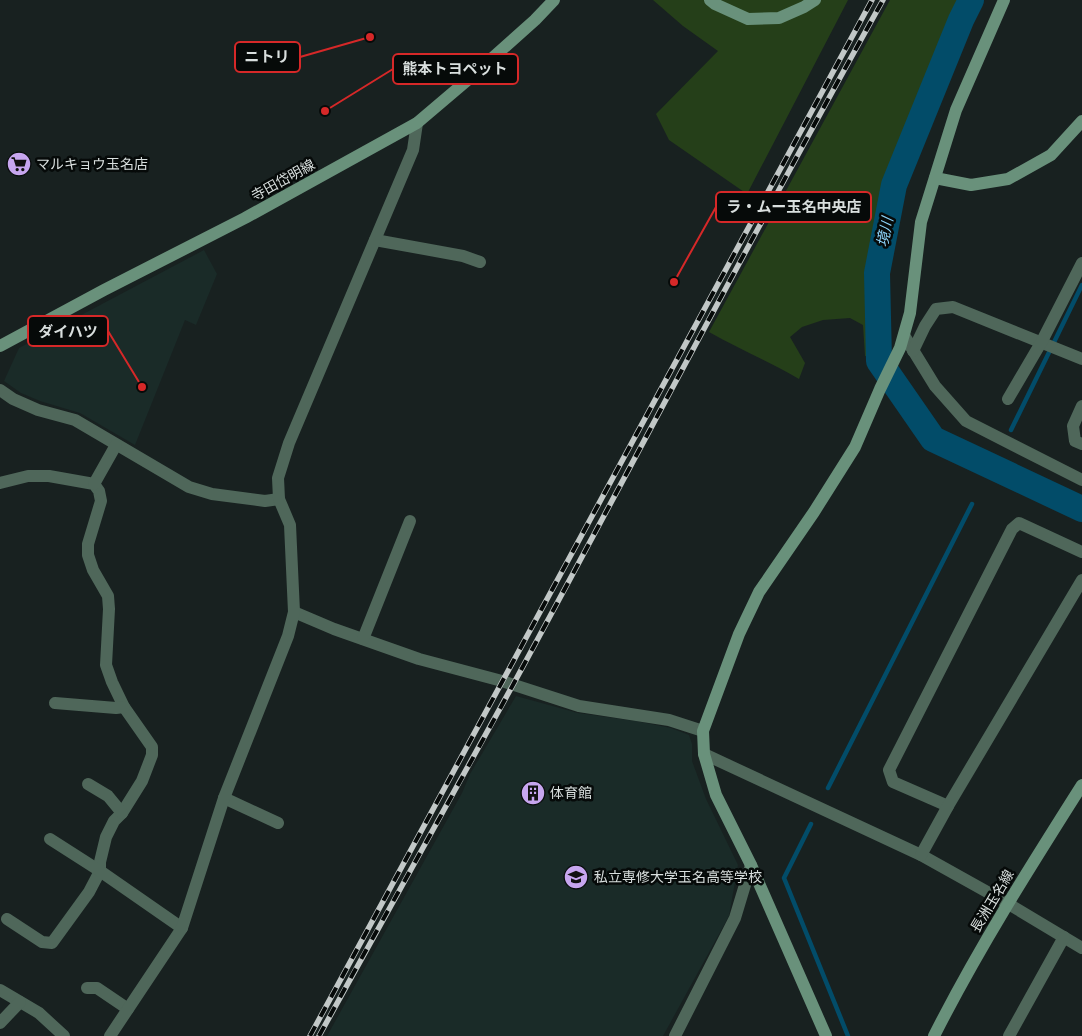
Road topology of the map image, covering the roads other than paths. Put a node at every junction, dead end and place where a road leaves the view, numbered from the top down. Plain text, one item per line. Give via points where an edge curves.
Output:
1 (554, 0) edge
2 (710, 0) edge
3 (815, 0) edge
4 (1004, 0) edge
5 (1082, 121) edge
6 (417, 122) junction
7 (935, 178) junction
8 (375, 240) junction
9 (480, 262) dead end
10 (1082, 262) edge
11 (902, 342) junction
12 (1049, 344) junction
13 (0, 346) edge
14 (913, 351) junction
15 (1082, 359) edge
16 (0, 390) edge
17 (1008, 399) dead end
18 (1082, 406) edge
19 (116, 444) junction
20 (1082, 444) edge
21 (1082, 480) edge
22 (0, 483) edge
23 (94, 484) junction
24 (279, 498) junction
25 (410, 521) dead end
26 (1082, 552) edge
27 (1082, 580) edge
28 (294, 612) junction
29 (363, 639) junction
30 (55, 703) dead end
31 (124, 707) junction
32 (704, 731) junction
33 (704, 754) junction
34 (88, 784) dead end
35 (1082, 785) edge
36 (224, 798) junction
37 (948, 806) junction
38 (122, 813) junction
39 (278, 823) dead end
40 (50, 839) dead end
41 (921, 856) junction
42 (752, 865) junction
43 (100, 871) junction
44 (1007, 903) junction
45 (7, 919) dead end
46 (182, 928) junction
47 (1064, 937) junction
48 (1082, 948) edge
49 (87, 988) dead end
50 (0, 990) edge
51 (20, 1002) junction
52 (128, 1010) junction
53 (0, 1023) edge
54 (64, 1036) edge
55 (110, 1036) edge
56 (675, 1036) edge
57 (826, 1036) edge
58 (934, 1036) edge
59 (1009, 1036) edge

1 - 6 street, 寺田岱明線
2 - 3 street via 748,19 779,18
4 - 7 street via 956,110
5 - 7 street via 1051,155 1008,179 971,185
6 - 8 street via 413,150
6 - 13 street, 寺田岱明線 via 246,218
7 - 11 street via 921,222 910,313
8 - 9 street
8 - 24 street via 289,444 278,478
10 - 12 street
11 - 14 street
11 - 32 street via 855,447 759,592
12 - 14 street via 953,307 936,309
12 - 15 street
12 - 17 street
14 - 21 street via 935,386 966,421
16 - 19 street via 38,410 75,420
18 - 20 street via 1073,426 1075,442
19 - 23 street
19 - 24 street via 189,488 266,501
22 - 23 street via 28,476 49,476
23 - 31 street via 101,501 88,544 88,555 108,596 106,665
24 - 28 street via 290,525
25 - 29 street
26 - 37 street via 1020,523 1012,529 889,770 893,782
27 - 37 street
28 - 29 street
28 - 36 street via 288,636
29 - 32 street via 419,659 579,706 669,720
30 - 31 street
31 - 38 street via 150,743 152,755 142,781
32 - 33 street
33 - 41 street
33 - 42 street via 716,795
34 - 38 street via 108,796
35 - 44 street, 長洲玉名線
36 - 39 street
36 - 46 street
37 - 41 street
38 - 43 street via 106,837
40 - 43 street
41 - 44 street
42 - 56 street via 735,918
42 - 57 street
43 - 45 street via 52,943 42,942
43 - 46 street
44 - 47 street
44 - 58 street, 長洲玉名線
46 - 52 street
47 - 48 street
47 - 59 street
49 - 52 street via 97,988
50 - 51 street
51 - 53 street
51 - 54 street via 39,1012
52 - 55 street

